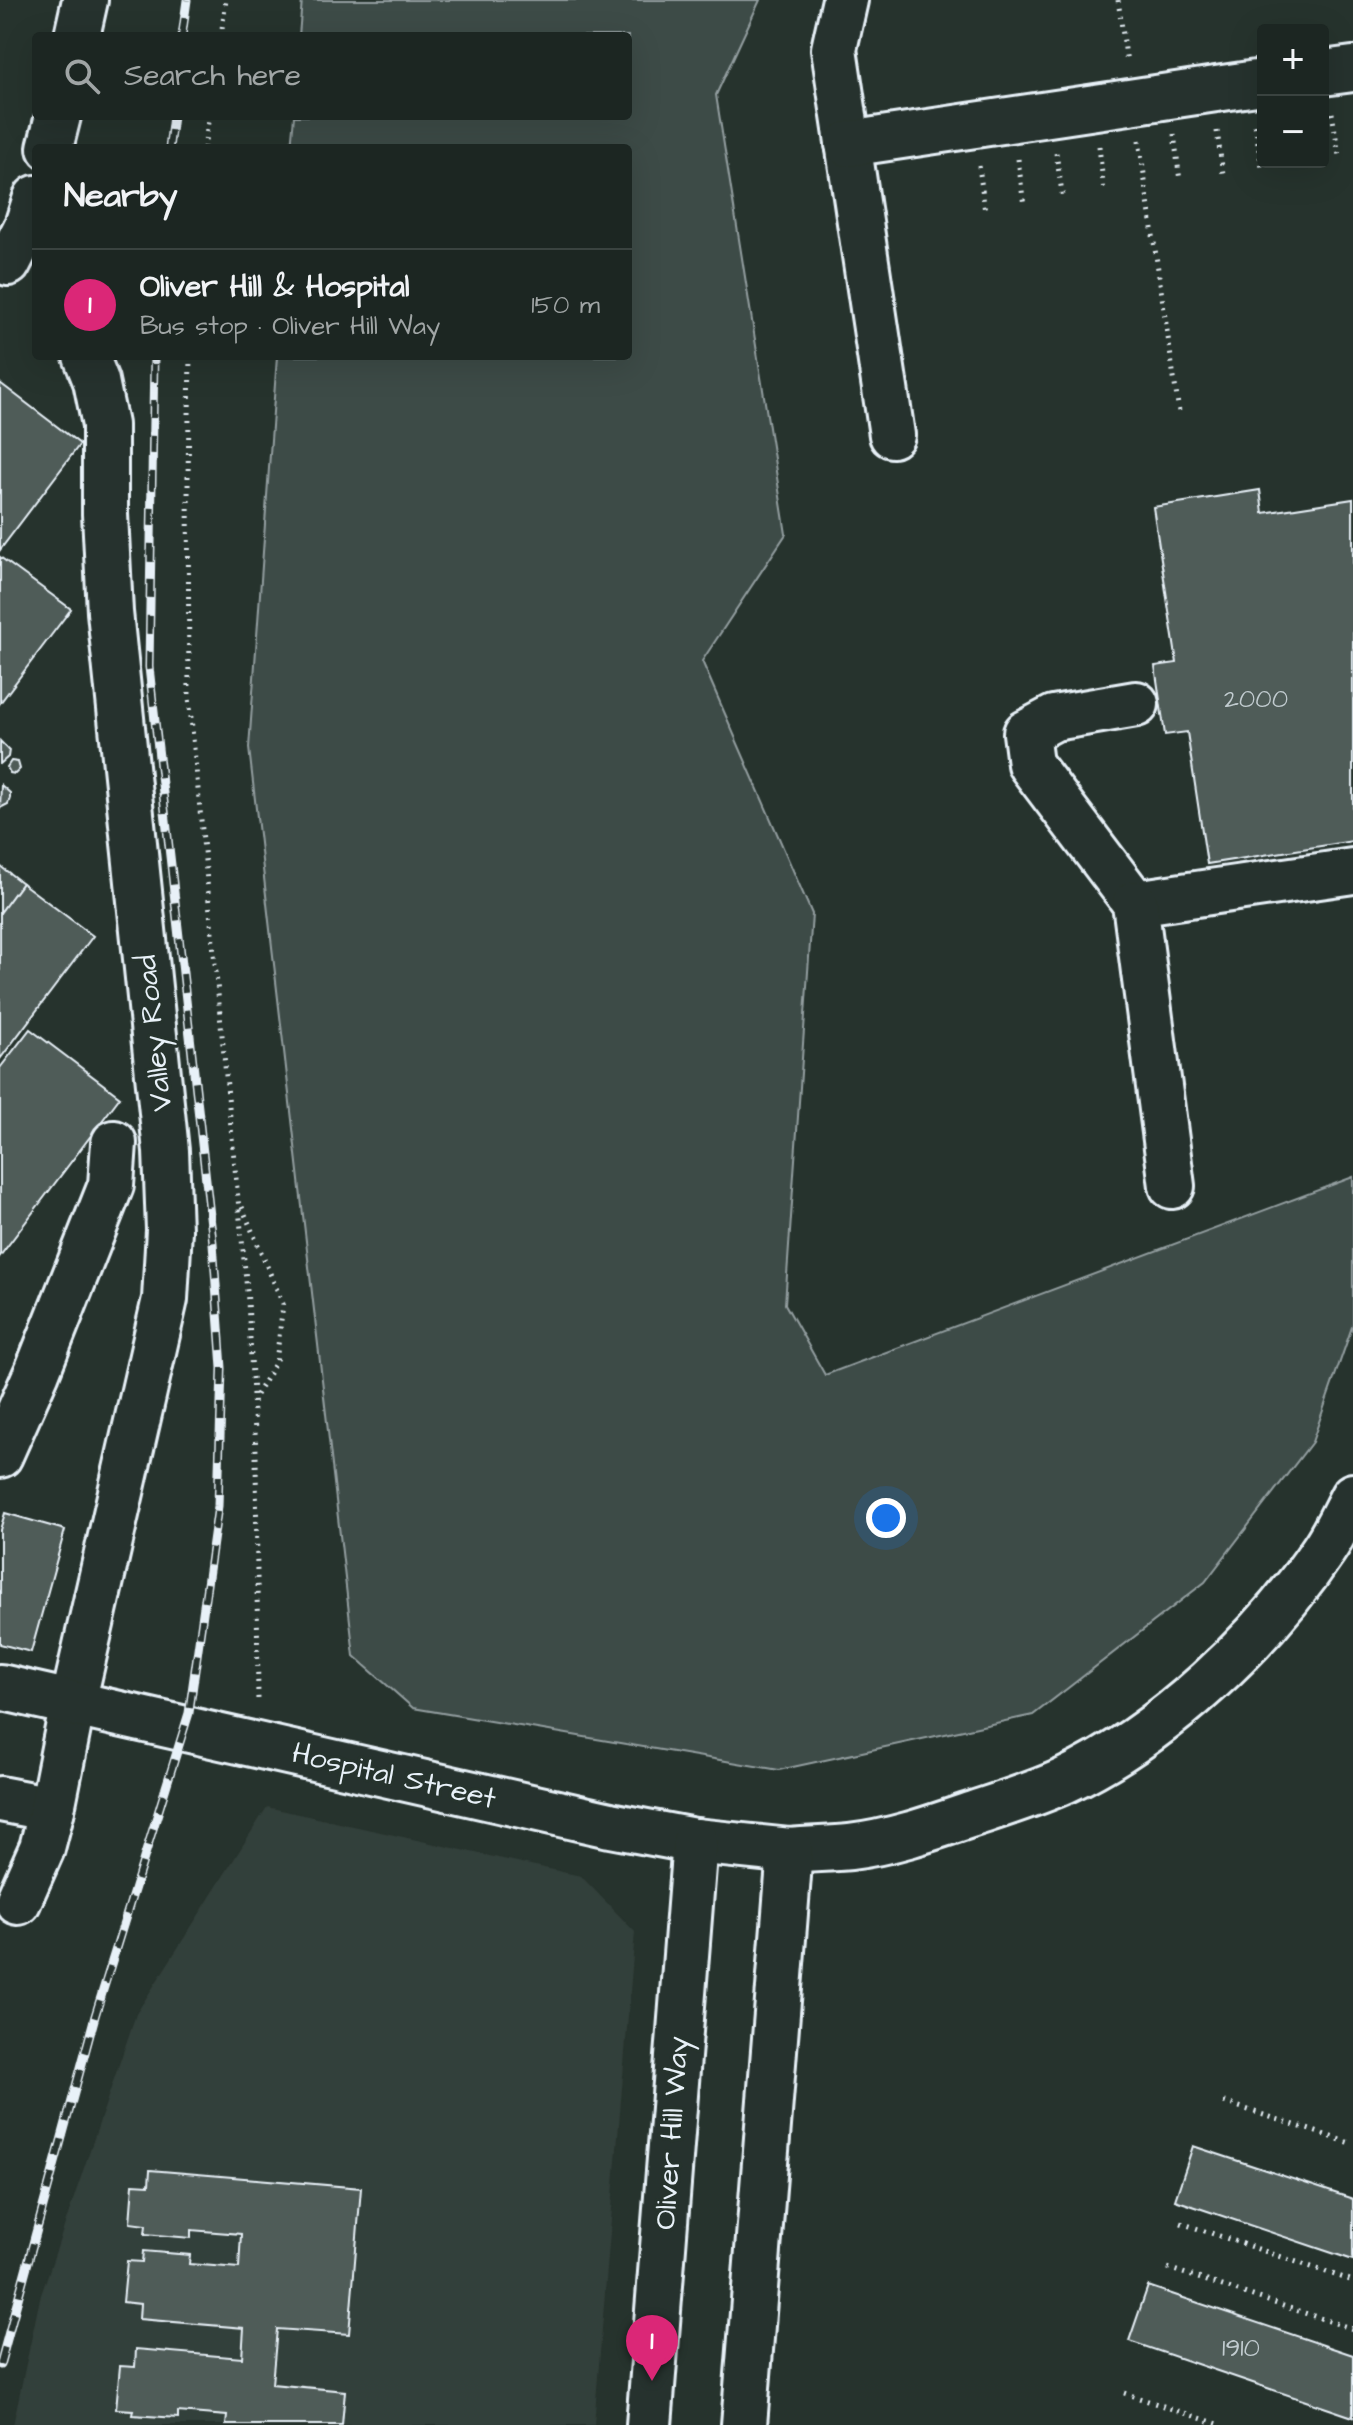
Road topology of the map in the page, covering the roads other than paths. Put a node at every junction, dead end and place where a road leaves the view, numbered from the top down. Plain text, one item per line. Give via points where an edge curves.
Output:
1 (85, 0) edge
2 (845, 0) edge
3 (78, 32) edge
4 (1353, 69) edge
5 (1329, 90) edge
6 (1257, 102) edge
7 (57, 120) edge
8 (51, 144) edge
9 (848, 144) junction
10 (32, 210) edge
11 (15, 269) edge
12 (88, 360) edge
13 (892, 435) dead end
14 (1136, 704) dead end
15 (1353, 871) edge
16 (1135, 903) junction
17 (114, 1143) dead end
18 (1172, 1186) dead end
19 (0, 1455) edge
20 (1353, 1496) edge
21 (0, 1687) edge
22 (73, 1703) junction
23 (0, 1799) edge
24 (52, 1809) junction
25 (695, 1841) junction
26 (790, 1851) junction
27 (18, 1902) dead end
28 (649, 2425) edge
29 (744, 2425) edge

1 - 3 street
2 - 9 street via 834,49
4 - 5 street
6 - 9 street
7 - 8 street
9 - 13 street
10 - 11 street
12 - 22 street, Valley Road via 105,425 110,612 166,1151 169,1230 165,1299
14 - 16 street via 1054,718 1026,733 1030,764
15 - 16 street
16 - 18 street
17 - 19 street via 111,1185
20 - 26 street, Hospital Street via 1324,1549 1282,1604 1187,1701 1135,1740 1056,1784 913,1834 851,1847
21 - 22 street, Hospital Street
22 - 24 street, Valley Road
22 - 25 street, Hospital Street
23 - 24 street
24 - 27 street, Valley Road
25 - 26 street, Hospital Street
25 - 28 street, Oliver Hill Way
26 - 29 street

